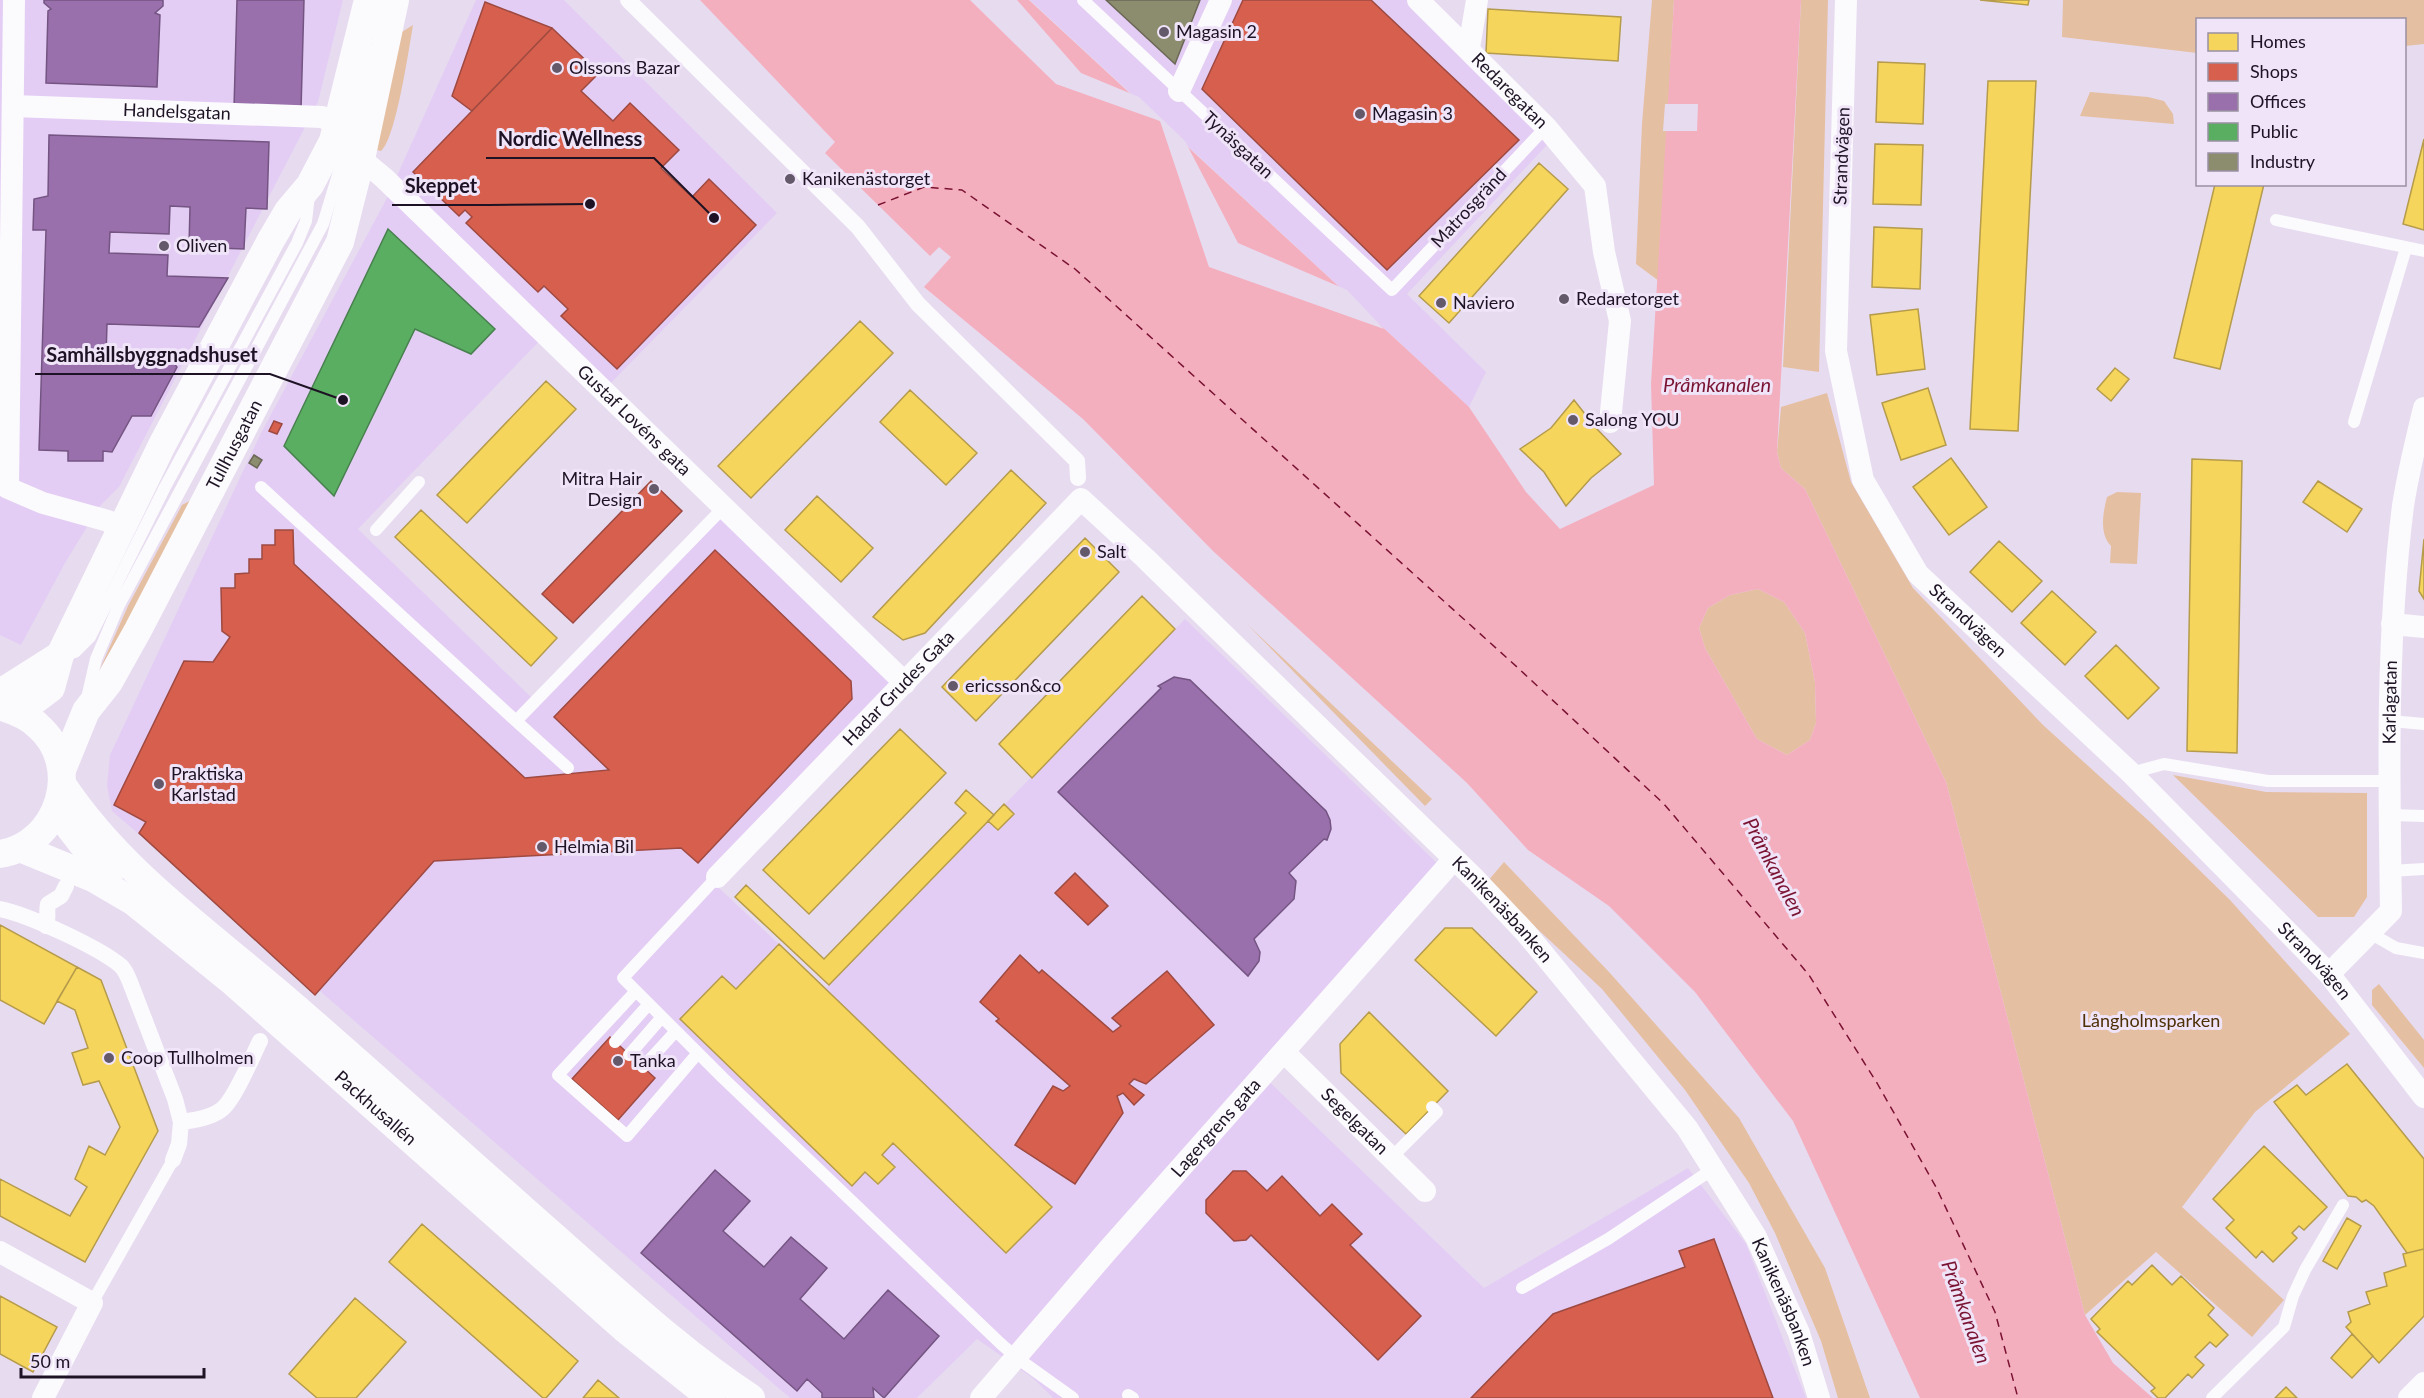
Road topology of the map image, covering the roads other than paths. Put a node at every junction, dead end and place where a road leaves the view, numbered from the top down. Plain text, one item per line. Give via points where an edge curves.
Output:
1 (14, 0) edge
2 (368, 0) edge
3 (395, 0) edge
4 (628, 0) edge
5 (1083, 0) edge
6 (1221, 0) edge
7 (1418, 0) edge
8 (1477, 0) edge
9 (1846, 0) edge
10 (388, 30) junction
11 (1469, 48) junction
12 (1179, 91) junction
13 (12, 106) junction
14 (339, 124) junction
15 (1546, 127) junction
16 (361, 159) junction
17 (2276, 220) dead end
18 (2406, 248) junction
19 (2424, 250) edge
20 (1392, 290) joint
21 (2424, 408) edge
22 (1610, 422) dead end
23 (2355, 422) dead end
24 (419, 482) dead end
25 (261, 487) dead end
26 (1079, 489) junction
27 (153, 490) junction
28 (724, 507) junction
29 (122, 530) junction
30 (376, 530) dead end
31 (2392, 624) junction
32 (2424, 627) edge
33 (60, 655) junction
34 (905, 683) junction
35 (6, 704) edge
36 (86, 711) junction
37 (516, 721) junction
38 (2391, 721) junction
39 (2424, 724) edge
40 (568, 768) dead end
41 (2131, 773) junction
42 (2390, 781) junction
43 (60, 788) junction
44 (2390, 814) junction
45 (2424, 816) edge
46 (10, 851) edge
47 (1454, 859) junction
48 (2424, 869) edge
49 (2390, 871) junction
50 (717, 878) joint
51 (66, 886) dead end
52 (0, 909) edge
53 (46, 926) junction
54 (2370, 933) junction
55 (2424, 953) edge
56 (2329, 974) junction
57 (636, 991) junction
58 (649, 1004) junction
59 (662, 1017) junction
60 (676, 1030) junction
61 (260, 1041) dead end
62 (615, 1042) dead end
63 (1284, 1052) junction
64 (698, 1053) junction
65 (629, 1055) dead end
66 (643, 1067) dead end
67 (2424, 1097) edge
68 (1432, 1107) dead end
69 (181, 1122) junction
70 (1391, 1158) junction
71 (173, 1160) joint
72 (1713, 1168) junction
73 (1425, 1191) dead end
74 (2343, 1205) dead end
75 (0, 1252) edge
76 (1522, 1288) dead end
77 (92, 1303) junction
78 (1017, 1358) junction
79 (2424, 1383) edge
80 (43, 1398) edge
81 (711, 1398) edge
82 (751, 1398) edge
83 (981, 1398) edge
84 (1073, 1398) edge
85 (1819, 1398) edge
86 (2212, 1398) edge
87 (2409, 1398) edge

1 - 13 street
2 - 14 street
3 - 10 street, Tullhusgatan
4 - 26 street via 858,227 918,304 1077,460
5 - 12 lane, Tynäsgatan
6 - 12 street
7 - 11 street, Redaregatan
8 - 11 street
9 - 41 street, Strandvägen via 1836,351 1863,480 1918,574
10 - 16 street, Tullhusgatan
10 - 36 lane via 377,38 369,54 323,224 119,605 96,659
11 - 15 street, Redaregatan
12 - 20 lane, Tynäsgatan
13 - 14 street, Handelsgatan via 322,117
13 - 29 street via 8,488 42,503 108,520
14 - 27 street via 310,185 271,240 167,435
15 - 20 lane, Matrosgränd
15 - 22 street, Redaregatan via 1595,186 1604,252 1620,321
16 - 28 street, Gustaf Lovéns gata
16 - 36 street, Tullhusgatan via 340,242 322,280 109,682
17 - 18 lane
18 - 19 lane
18 - 23 lane
21 - 31 street, Karlagatan via 2403,505
24 - 30 lane
25 - 37 lane
26 - 34 street, Hadar Grudes Gata
26 - 47 street, Kanikenäsbanken via 1293,705
27 - 29 street
27 - 33 lane via 90,637 75,652
28 - 34 street, Gustaf Lovéns gata
28 - 37 lane
29 - 33 street
31 - 32 street
31 - 38 street, Karlagatan
33 - 35 street via 51,688
34 - 50 street, Hadar Grudes Gata
35 - 43 street, Packhusallén via 39,726 54,746
36 - 43 street, Tullhusgatan
37 - 40 lane
38 - 39 lane
38 - 42 street, Karlagatan
41 - 42 lane via 2164,764 2268,781
41 - 56 street, Strandvägen
42 - 44 street, Karlagatan
43 - 46 street, Tullhusgatan via 48,826 35,839
43 - 82 street, Packhusallén via 73,835 88,849 147,882 296,1007 621,1296
44 - 45 lane
44 - 49 street, Karlagatan
46 - 81 street, Packhusallén via 93,878 134,902 234,983 625,1329
47 - 63 street, Lagergrens gata
47 - 72 street, Kanikenäsbanken via 1526,933 1604,1026 1687,1128
48 - 49 lane
49 - 54 street, Karlagatan via 2391,910
50 - 57 lane via 623,978
51 - 53 street via 61,896 48,904
52 - 53 street
53 - 69 street via 123,967
54 - 55 lane via 2396,948
54 - 56 street, Karlagatan
56 - 67 street, Strandvägen
57 - 58 lane
57 - 64 lane via 558,1075 606,1113 627,1136
58 - 59 lane
58 - 62 lane
59 - 60 lane
59 - 65 lane
60 - 64 lane
60 - 66 lane
61 - 69 street via 222,1110 206,1118
63 - 70 street, Segelgatan
63 - 78 street, Lagergrens gata
64 - 78 lane
68 - 70 lane via 1437,1112
69 - 71 street
70 - 73 street, Segelgatan
71 - 77 lane
72 - 76 lane via 1608,1239
72 - 85 street, Kanikenäsbanken via 1756,1237 1799,1333
74 - 86 lane via 2305,1270 2284,1327
75 - 77 street
77 - 80 street
78 - 83 street, Lagergrens gata
78 - 84 lane
79 - 87 street

